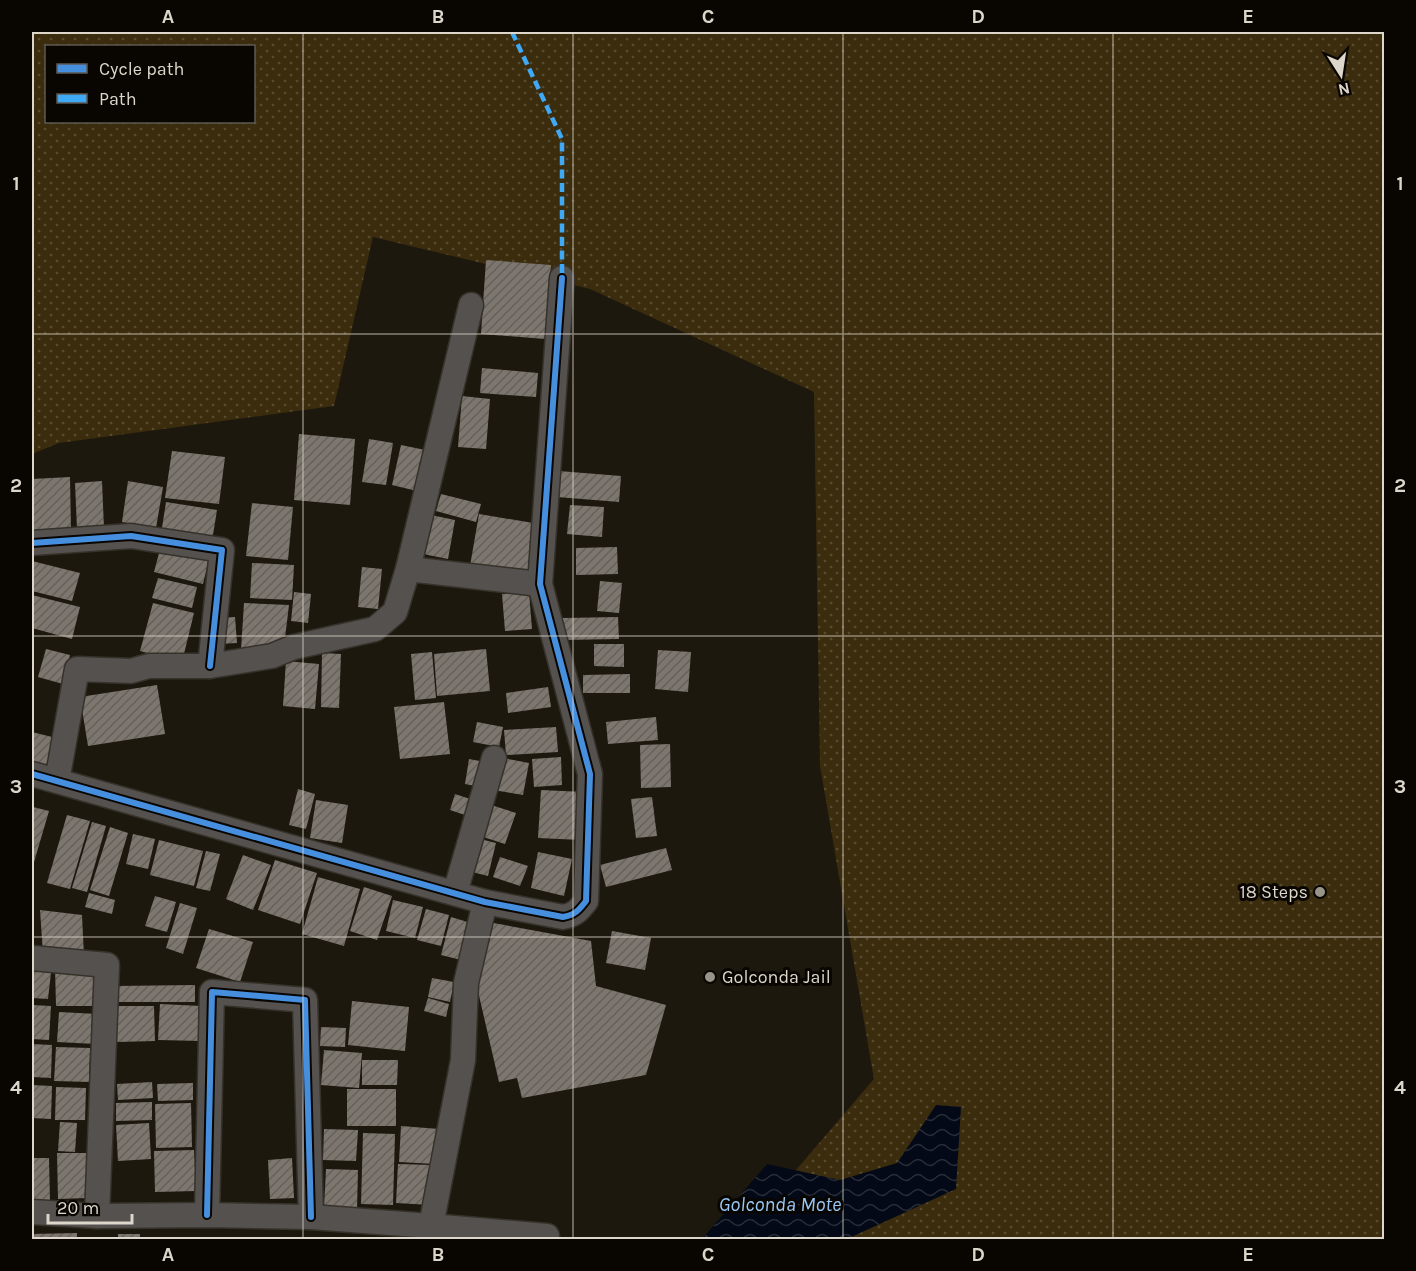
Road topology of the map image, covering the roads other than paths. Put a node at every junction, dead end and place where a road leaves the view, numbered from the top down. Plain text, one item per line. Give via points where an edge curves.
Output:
1 (562, 278) dead end
2 (471, 305) dead end
3 (32, 543) edge
4 (408, 569) junction
5 (540, 584) junction
6 (210, 666) junction
7 (495, 758) dead end
8 (32, 774) edge
9 (57, 781) junction
10 (455, 893) junction
11 (485, 902) junction
12 (32, 958) edge
13 (32, 1212) edge
14 (207, 1215) junction
15 (97, 1216) junction
16 (311, 1217) junction
17 (430, 1226) junction
18 (547, 1236) dead end

1 - 5 street
2 - 4 street
3 - 6 street via 131,536 222,550
4 - 5 street
4 - 6 street via 395,612 375,629 294,647 272,656
5 - 11 street via 590,774 586,901 573,916 563,917
6 - 9 street via 149,666 131,671 77,669
7 - 10 street
8 - 9 street
9 - 10 street
10 - 11 street
11 - 17 street via 466,983 463,1060
12 - 15 street via 107,965
13 - 15 street
14 - 15 street
14 - 16 street
14 - 16 street via 212,992 305,1000
16 - 17 street
17 - 18 street

